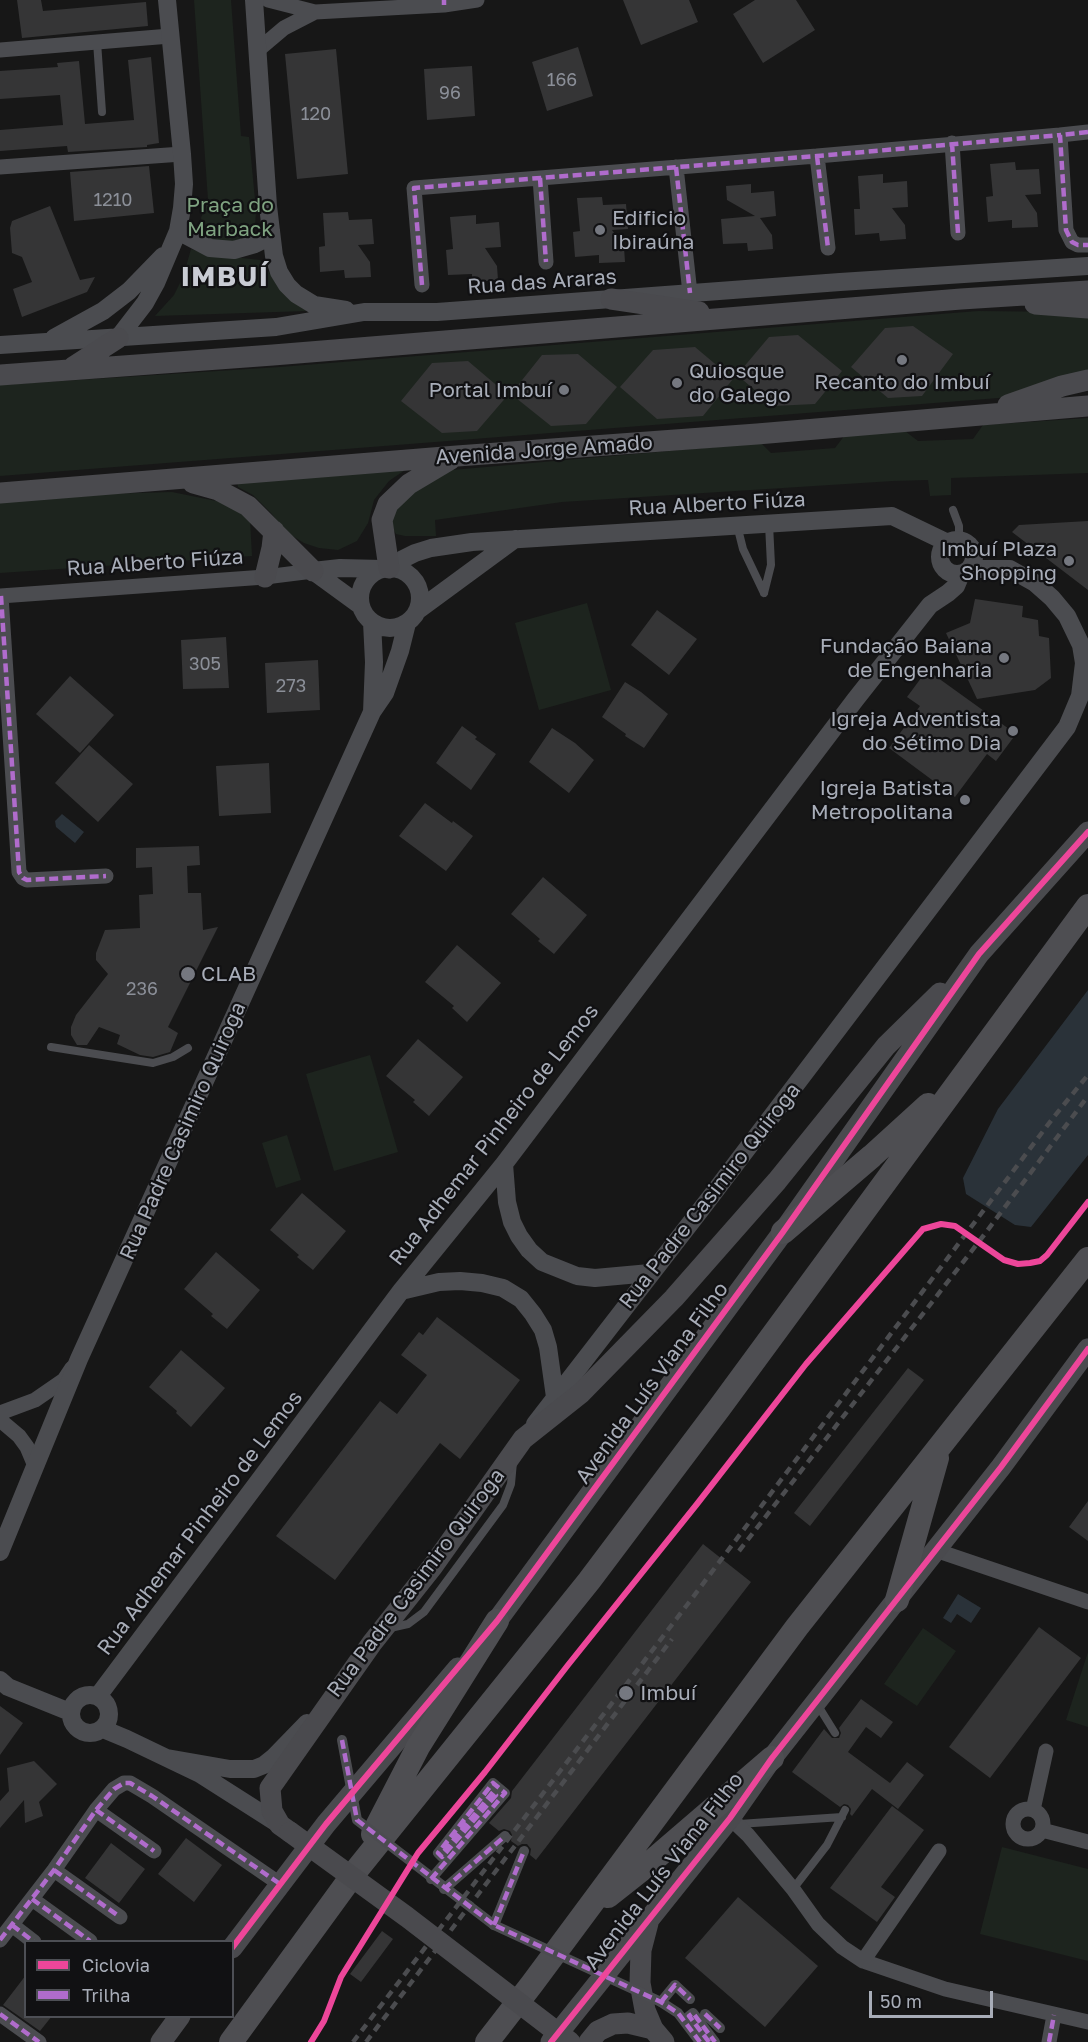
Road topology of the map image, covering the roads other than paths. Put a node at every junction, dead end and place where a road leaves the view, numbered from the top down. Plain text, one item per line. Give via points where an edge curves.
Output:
1 (167, 0) edge
2 (254, 0) edge
3 (268, 0) edge
4 (477, 0) edge
5 (444, 2) edge
6 (315, 12) junction
7 (170, 36) junction
8 (97, 42) junction
9 (0, 50) edge
10 (258, 50) junction
11 (102, 112) dead end
12 (1088, 132) edge
13 (1060, 135) junction
14 (952, 143) junction
15 (182, 154) junction
16 (817, 156) junction
17 (0, 167) edge
18 (676, 167) junction
19 (540, 178) junction
20 (271, 230) junction
21 (958, 233) dead end
22 (176, 237) junction
23 (1088, 245) edge
24 (828, 248) dead end
25 (546, 262) dead end
26 (1088, 266) edge
27 (422, 285) dead end
28 (1088, 291) edge
29 (690, 293) junction
30 (611, 299) junction
31 (961, 299) junction
32 (1088, 308) edge
33 (364, 312) junction
34 (735, 318) junction
35 (118, 338) junction
36 (44, 342) junction
37 (0, 345) edge
38 (68, 370) junction
39 (0, 375) edge
40 (1088, 380) edge
41 (1088, 406) edge
42 (982, 415) junction
43 (457, 456) junction
44 (179, 479) junction
45 (0, 494) edge
46 (953, 510) dead end
47 (769, 523) junction
48 (737, 525) junction
49 (917, 528) junction
50 (274, 531) junction
51 (516, 538) junction
52 (954, 542) junction
53 (941, 563) junction
54 (388, 568) junction
55 (313, 572) junction
56 (965, 572) junction
57 (265, 577) junction
58 (0, 596) edge
59 (930, 605) junction
60 (361, 606) junction
61 (412, 617) junction
62 (372, 622) junction
63 (372, 712) junction
64 (1088, 832) edge
65 (106, 876) dead end
66 (1088, 906) edge
67 (979, 954) junction
68 (51, 1047) dead end
69 (188, 1047) dead end
70 (967, 1069) junction
71 (504, 1164) junction
72 (783, 1232) junction
73 (1088, 1259) edge
74 (650, 1273) junction
75 (401, 1291) junction
76 (1088, 1349) edge
77 (79, 1359) junction
78 (555, 1397) junction
79 (0, 1413) edge
80 (0, 1420) edge
81 (942, 1442) junction
82 (518, 1446) junction
83 (35, 1466) junction
84 (935, 1550) junction
85 (0, 1552) edge
86 (897, 1600) junction
87 (1088, 1602) edge
88 (497, 1621) junction
89 (0, 1680) edge
90 (338, 1690) junction
91 (98, 1696) junction
92 (816, 1702) junction
93 (73, 1706) junction
94 (106, 1724) junction
95 (836, 1733) dead end
96 (342, 1740) dead end
97 (1046, 1750) dead end
98 (166, 1758) junction
99 (772, 1758) junction
100 (96, 1810) junction
101 (1033, 1810) junction
102 (734, 1821) junction
103 (285, 1829) junction
104 (1042, 1830) junction
105 (504, 1836) dead end
106 (1088, 1842) edge
107 (154, 1851) dead end
108 (524, 1851) dead end
109 (939, 1851) dead end
110 (442, 1854) dead end
111 (54, 1869) junction
112 (355, 1872) junction
113 (431, 1879) junction
114 (280, 1884) junction
115 (444, 1889) junction
116 (793, 1889) junction
117 (32, 1899) junction
118 (583, 1916) junction
119 (120, 1917) dead end
120 (650, 1917) junction
121 (12, 1925) junction
122 (494, 1925) junction
123 (0, 1940) edge
124 (33, 1940) edge
125 (89, 1940) edge
126 (234, 1945) edge
127 (863, 1960) junction
128 (690, 1999) dead end
129 (660, 2002) junction
130 (0, 2014) edge
131 (705, 2014) dead end
132 (1054, 2015) junction
133 (179, 2018) edge
134 (1088, 2022) edge
135 (720, 2028) dead end
136 (659, 2035) edge
137 (39, 2042) edge
138 (161, 2042) edge
139 (231, 2042) edge
140 (487, 2042) edge
141 (552, 2042) edge
142 (570, 2042) edge
143 (589, 2042) edge
144 (700, 2042) edge
145 (709, 2042) edge
146 (715, 2042) edge
147 (1049, 2042) edge

1 - 7 street
2 - 10 street
3 - 6 street
4 - 5 street
5 - 6 street
6 - 10 street via 284,28
7 - 8 street
7 - 15 street
8 - 9 street
8 - 11 lane
10 - 20 street
12 - 13 street
13 - 14 street
13 - 23 street via 1066,230 1072,242
14 - 16 street
14 - 21 street
15 - 17 street
15 - 22 street via 184,184
16 - 18 street
16 - 24 street
18 - 19 street
18 - 29 street
19 - 25 street
19 - 27 street via 414,188
20 - 22 street via 255,244 234,250 210,248
20 - 33 street via 279,272 296,294 314,305
22 - 35 street via 145,303
22 - 36 street via 153,268 129,291 74,328
26 - 29 street, Rua das Araras
28 - 31 main road
29 - 30 street, Rua das Araras
30 - 33 street, Rua das Araras via 437,312
30 - 34 main road
31 - 32 main road
31 - 34 main road
33 - 35 street, Rua das Araras via 276,327
34 - 38 main road
35 - 36 street, Rua das Araras
35 - 38 main road
36 - 37 street, Rua das Araras
38 - 39 main road
40 - 42 main road
41 - 42 main road, Avenida Jorge Amado
42 - 43 main road, Avenida Jorge Amado
43 - 44 main road, Avenida Jorge Amado
43 - 54 main road via 409,484 388,504 382,520
44 - 45 main road, Avenida Jorge Amado
44 - 50 main road via 234,497
46 - 52 lane via 959,526
47 - 48 street, Rua Alberto Fiúza
47 - 48 lane via 771,565 764,593 743,549
47 - 49 street, Rua Alberto Fiúza via 892,516
48 - 51 street, Rua Alberto Fiúza
49 - 52 street, Rua Alberto Fiúza
49 - 53 street, Rua Alberto Fiúza
50 - 55 main road
50 - 57 main road
51 - 54 street, Rua Alberto Fiúza via 431,548
51 - 61 street
52 - 53 street via 942,550
52 - 56 street via 969,545 974,554
53 - 56 street via 951,573
53 - 59 street, Rua Adhemar Pinheiro de Lemos
54 - 55 street, Rua Alberto Fiúza
54 - 60 street via 366,579
54 - 61 street via 409,574 418,587 420,595
55 - 57 street, Rua Alberto Fiúza
55 - 60 street
56 - 59 street, Rua Adhemar Pinheiro de Lemos via 956,586
56 - 74 street, Rua Padre Casimiro Quiroga via 1010,569 1035,583 1067,616 1081,645 1084,663 1080,696 1067,727
57 - 58 street, Rua Alberto Fiúza
58 - 65 street via 19,872 27,880
59 - 71 street, Rua Adhemar Pinheiro de Lemos
60 - 62 street
61 - 62 street via 389,628
61 - 63 street, Rua Padre Casimiro Quiroga via 385,693
62 - 63 street, Rua Padre Casimiro Quiroga
63 - 77 street, Rua Padre Casimiro Quiroga
64 - 67 main road, Avenida Luís Viana Filho
66 - 70 highway
67 - 72 main road, Avenida Luís Viana Filho
67 - 82 main road via 886,1046 777,1181 674,1298 581,1393
68 - 69 lane via 153,1063
70 - 72 highway
70 - 112 highway via 589,1581
71 - 74 street via 512,1222 529,1250 542,1262 577,1276 595,1278
71 - 75 street, Rua Adhemar Pinheiro de Lemos
72 - 88 main road, Avenida Luís Viana Filho
73 - 81 highway, Avenida Luís Viana Filho
74 - 78 street, Rua Padre Casimiro Quiroga
75 - 78 street via 460,1281 503,1288 520,1299 543,1330
75 - 91 street, Rua Adhemar Pinheiro de Lemos
76 - 84 main road, Avenida Luís Viana Filho
77 - 79 street via 51,1390
77 - 83 street, Rua Padre Casimiro Quiroga
78 - 82 street, Rua Padre Casimiro Quiroga
80 - 83 street via 19,1436
81 - 86 highway
81 - 118 highway, Avenida Luís Viana Filho via 797,1627
82 - 90 main road, Rua Padre Casimiro Quiroga
83 - 85 street, Rua Padre Casimiro Quiroga
84 - 86 main road, Avenida Luís Viana Filho
84 - 87 street
86 - 92 main road, Avenida Luís Viana Filho
88 - 112 highway via 418,1747
88 - 114 main road, Avenida Luís Viana Filho
89 - 93 street via 48,1703
90 - 98 street, Rua Padre Casimiro Quiroga via 264,1765 254,1769
90 - 103 main road via 270,1788 272,1811
91 - 93 street via 86,1695
91 - 94 street via 108,1706
92 - 95 lane
92 - 99 main road, Avenida Luís Viana Filho
93 - 94 street via 72,1723 81,1731 92,1734
94 - 98 street, Rua Padre Casimiro Quiroga
96 - 113 street, bridge via 357,1820
97 - 101 street
98 - 103 street, Rua Padre Casimiro Quiroga via 200,1774
99 - 102 main road, Avenida Luís Viana Filho
99 - 118 highway
100 - 107 street
100 - 111 street
100 - 114 street via 114,1789 130,1783
101 - 104 street via 1042,1820
101 - 104 street via 1019,1812 1013,1820 1014,1830 1030,1839
102 - 116 street
102 - 116 lane via 843,1814 827,1845
102 - 120 main road, Avenida Luís Viana Filho
103 - 142 main road, bridge
104 - 106 street
105 - 115 street
108 - 122 street
109 - 127 street
110 - 113 street via 493,1792 496,1795 442,1857 438,1853 493,1783 505,1793
111 - 117 street
111 - 119 street
112 - 139 highway
113 - 115 street, bridge
114 - 126 main road, Avenida Luís Viana Filho
115 - 122 street, bridge
116 - 127 street via 818,1924
117 - 121 street
117 - 125 street
118 - 140 highway, Avenida Luís Viana Filho
120 - 136 main road via 641,1950 640,1983 645,2010
120 - 141 main road, Avenida Luís Viana Filho
121 - 123 street
121 - 124 street
122 - 129 street, bridge
127 - 132 street via 945,1989
128 - 129 street via 675,1985
129 - 144 street via 678,2013
130 - 137 street
131 - 135 street
132 - 134 street
132 - 147 street
133 - 138 main road
136 - 143 main road via 628,2023 613,2024 598,2031
145 - 146 street via 689,2016 693,2013

